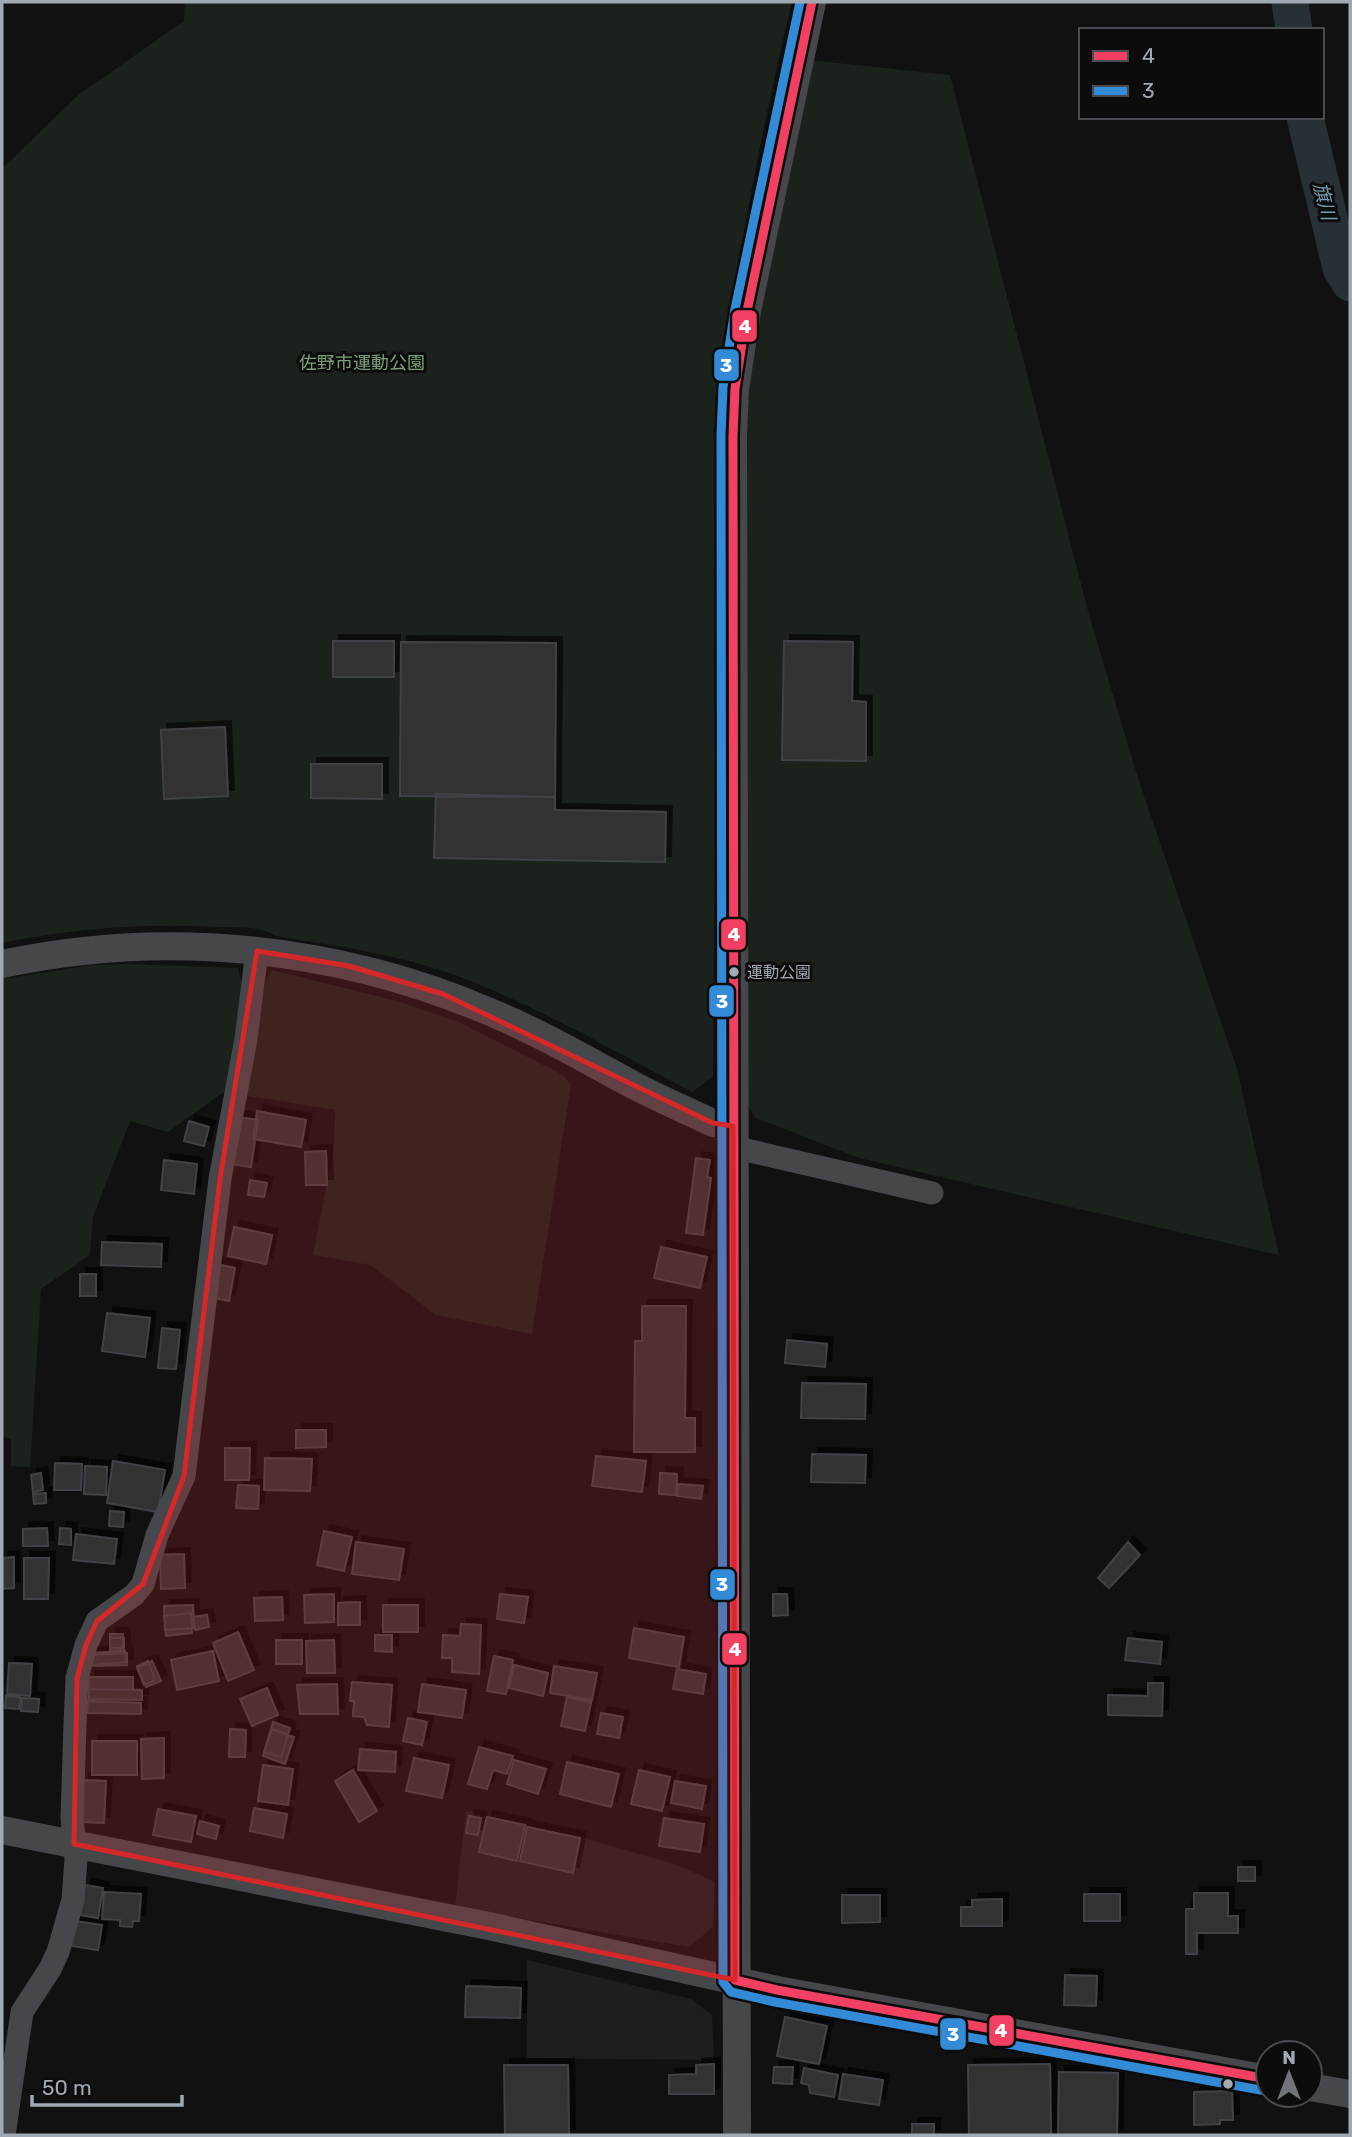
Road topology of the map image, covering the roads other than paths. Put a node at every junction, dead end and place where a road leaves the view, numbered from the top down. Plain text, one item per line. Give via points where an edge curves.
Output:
1 (812, 2) edge
2 (257, 950) junction
3 (2, 964) edge
4 (733, 1136) junction
5 (932, 1193) dead end
6 (2, 1830) edge
7 (74, 1844) junction
8 (736, 1980) junction
9 (1254, 2076) edge
10 (1324, 2090) edge
11 (1350, 2095) edge
12 (4, 2135) edge
13 (737, 2135) edge

1 - 4 street via 735,389
2 - 3 street via 125,946
2 - 4 street via 349,965 491,1012
2 - 7 street via 220,1179 184,1476 157,1535 143,1584 97,1621 86,1644 78,1678
4 - 5 street
4 - 8 street
6 - 7 street
7 - 8 street
7 - 12 street via 73,1900 54,1961 22,2012
8 - 9 street
8 - 13 street
10 - 11 street

